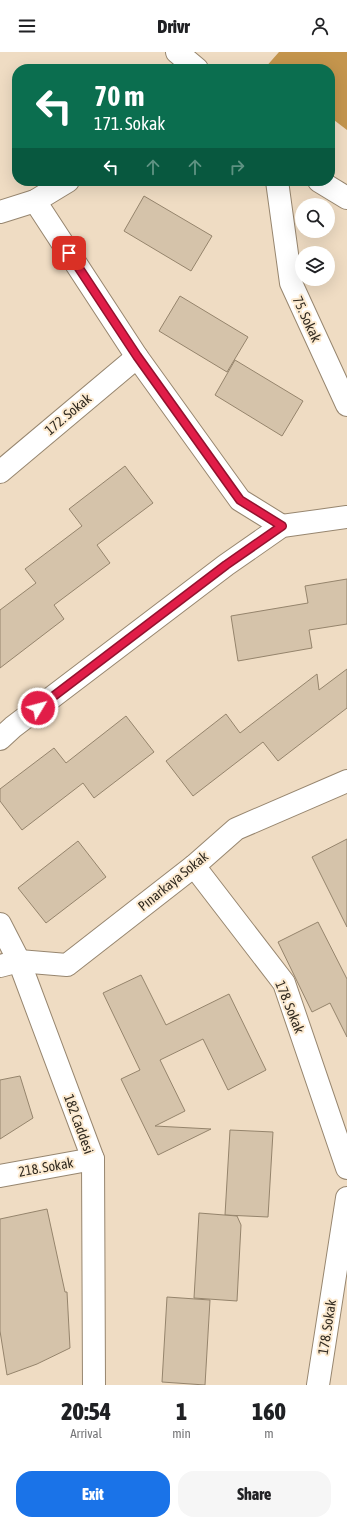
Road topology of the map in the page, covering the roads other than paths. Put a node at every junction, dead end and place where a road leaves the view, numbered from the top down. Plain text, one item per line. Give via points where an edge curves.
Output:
1 (177, 52) edge
2 (191, 64) edge
3 (60, 186) edge
4 (278, 186) edge
5 (327, 186) edge
6 (347, 198) edge
7 (35, 201) junction
8 (0, 212) edge
9 (137, 356) junction
10 (347, 405) edge
11 (0, 472) edge
12 (347, 516) edge
13 (282, 526) junction
14 (0, 739) edge
15 (347, 780) edge
16 (194, 866) junction
17 (0, 924) edge
18 (9, 963) edge
19 (93, 1159) junction
20 (347, 1168) edge
21 (0, 1176) edge
22 (347, 1198) edge
23 (94, 1385) edge
24 (318, 1385) edge

1 - 2 street
3 - 7 street
4 - 10 street, 75. Sokak via 291,283
5 - 6 street
7 - 8 street
7 - 9 street
9 - 11 street, 172. Sokak
9 - 13 street via 240,500
12 - 13 street
13 - 14 street via 226,565
15 - 16 street, Pınarkaya Sokak via 236,829
16 - 18 street, Pınarkaya Sokak via 67,965
16 - 20 street, 178. Sokak via 284,983
17 - 18 street, 182 Caddesi
18 - 19 street, 182 Caddesi
19 - 21 street, 218. Sokak
19 - 23 street, 182 Caddesi
22 - 24 street, 178. Sokak

